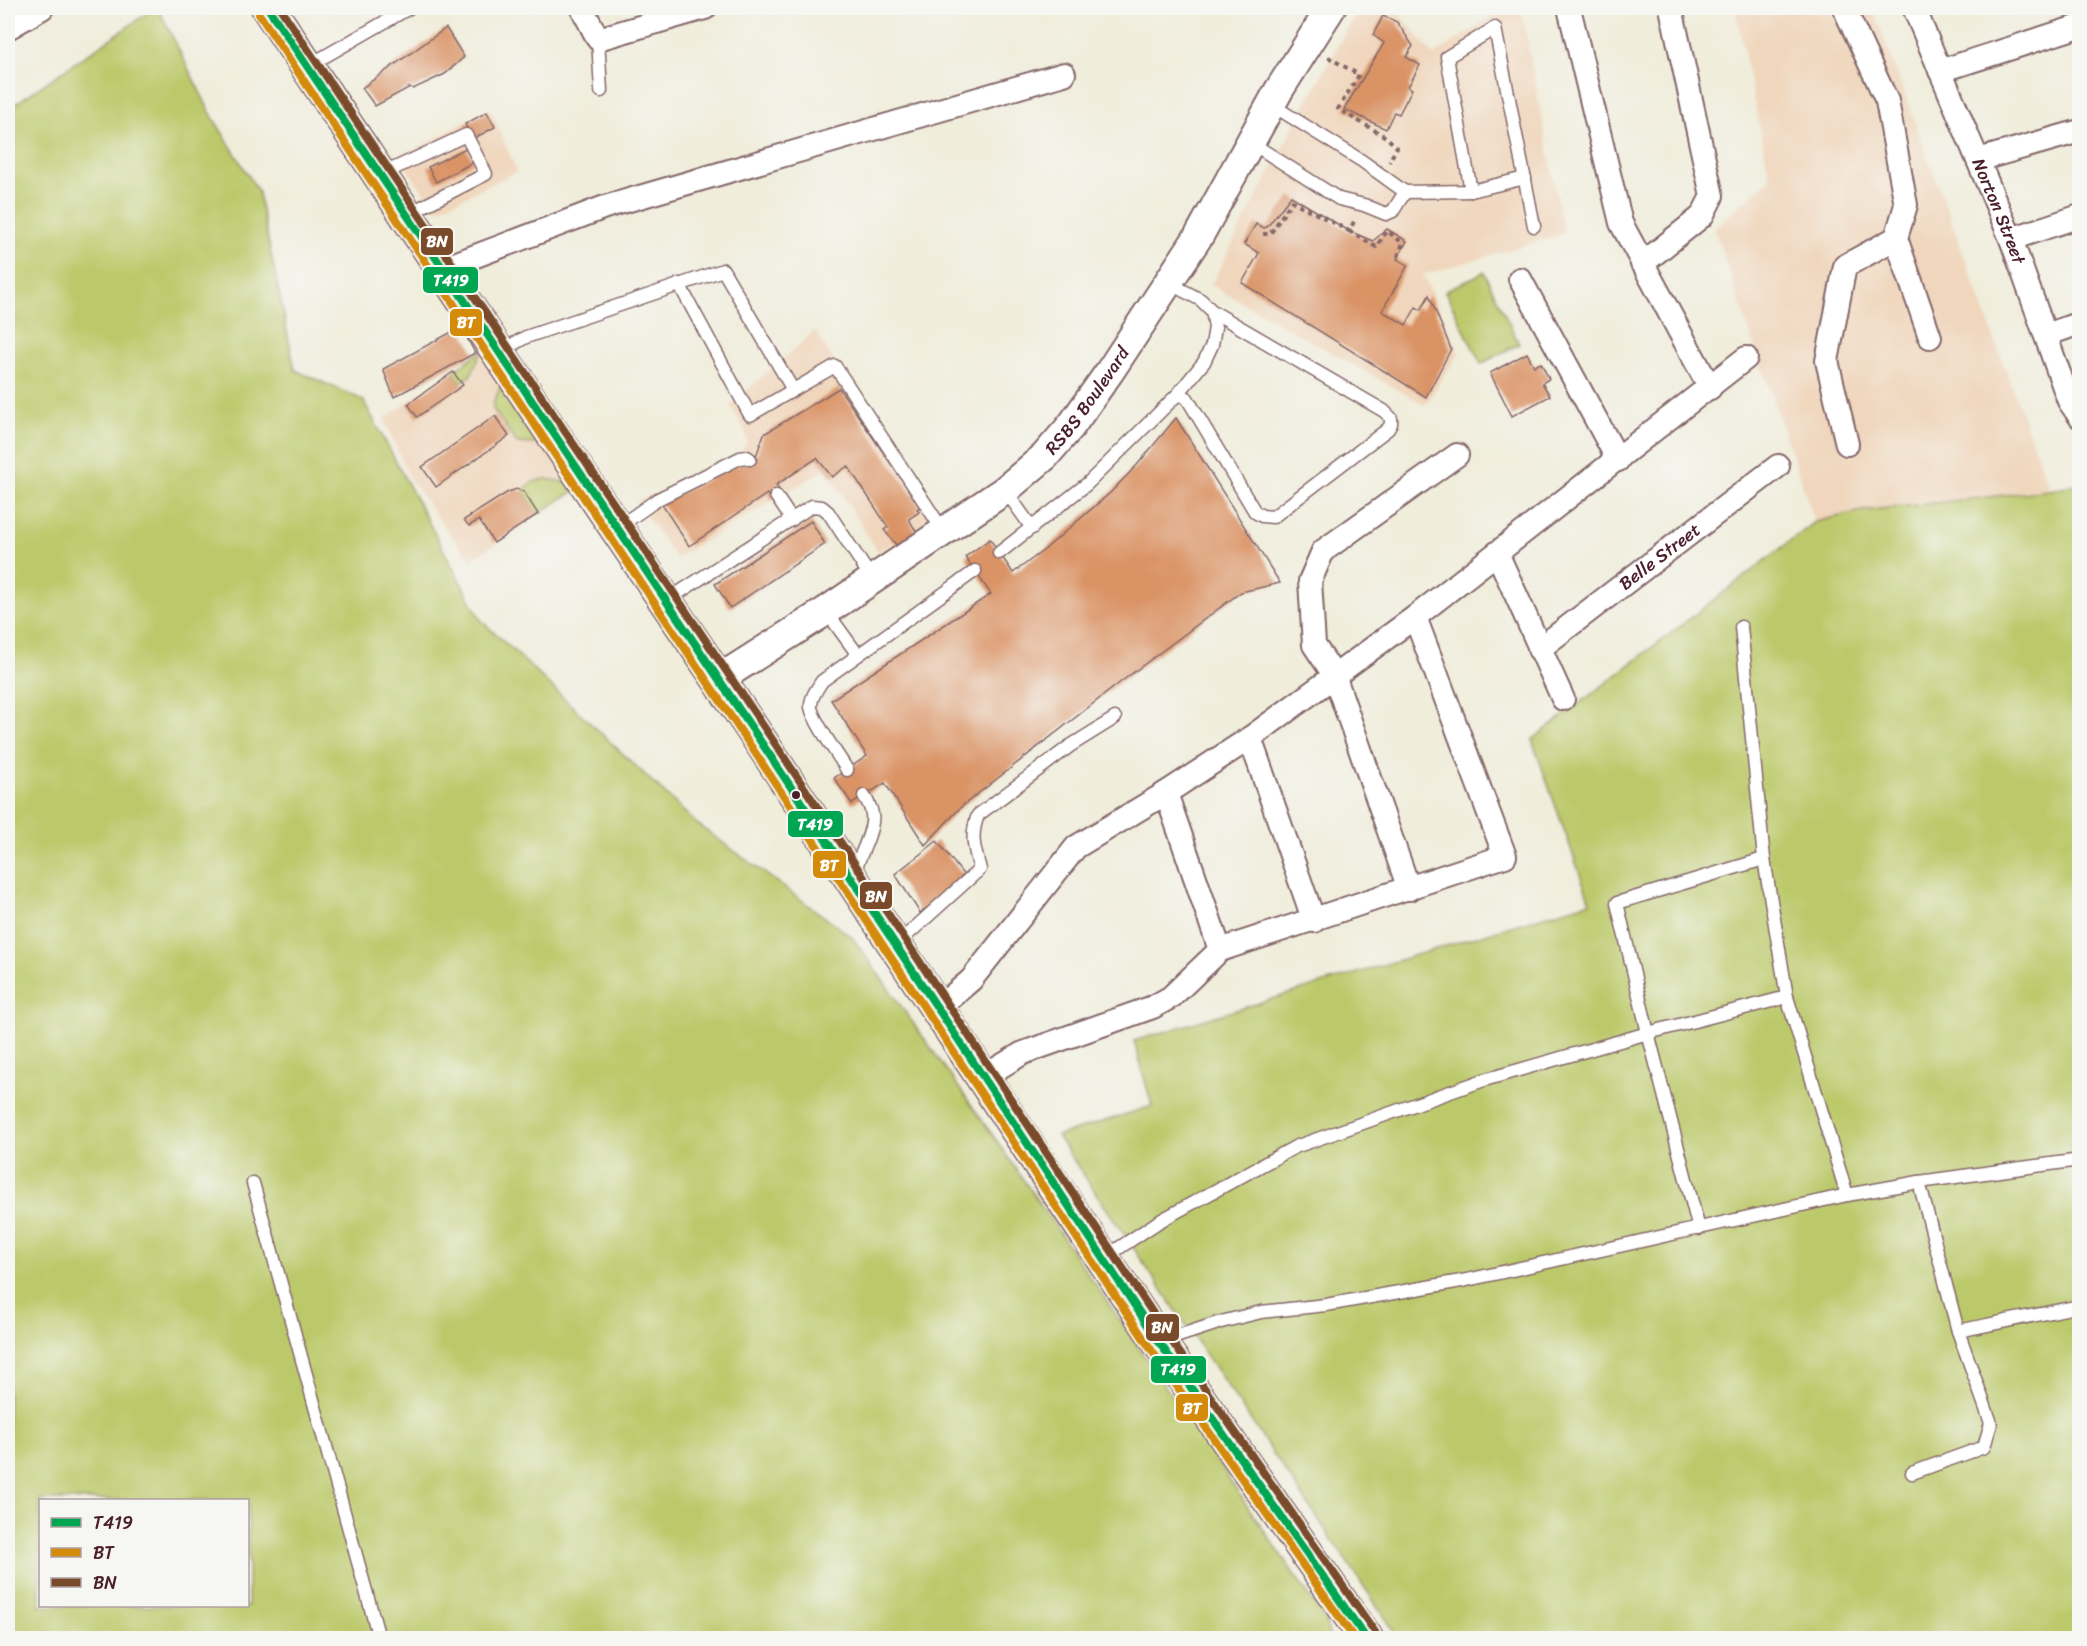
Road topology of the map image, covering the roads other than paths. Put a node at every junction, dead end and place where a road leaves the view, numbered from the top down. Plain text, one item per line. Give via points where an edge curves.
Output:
1 (42, 8) edge
2 (268, 8) edge
3 (410, 8) edge
4 (582, 8) edge
5 (705, 8) edge
6 (1569, 8) edge
7 (1671, 8) edge
8 (1844, 8) edge
9 (1914, 8) edge
10 (1323, 12) edge
11 (2079, 26) edge
12 (8, 28) edge
13 (598, 39) junction
14 (307, 66) junction
15 (1940, 71) junction
16 (1064, 74) dead end
17 (601, 91) dead end
18 (1272, 105) junction
19 (2079, 131) edge
20 (1250, 142) junction
21 (1978, 160) junction
22 (381, 175) junction
23 (1525, 178) junction
24 (1471, 191) junction
25 (1405, 192) junction
26 (408, 214) junction
27 (2079, 216) edge
28 (1534, 226) dead end
29 (1896, 237) junction
30 (2011, 239) junction
31 (1642, 264) junction
32 (444, 268) junction
33 (1520, 279) dead end
34 (1169, 283) junction
35 (679, 284) junction
36 (1212, 311) junction
37 (2079, 322) edge
38 (2046, 335) junction
39 (1930, 337) dead end
40 (500, 352) junction
41 (1746, 358) dead end
42 (1710, 388) junction
43 (793, 390) junction
44 (1178, 394) junction
45 (2079, 417) edge
46 (1847, 444) dead end
47 (1457, 454) dead end
48 (750, 459) dead end
49 (1618, 460) junction
50 (1778, 466) dead end
51 (1005, 490) junction
52 (776, 496) dead end
53 (792, 520) junction
54 (617, 528) junction
55 (1032, 528) junction
56 (944, 532) junction
57 (999, 553) dead end
58 (1497, 553) junction
59 (975, 571) dead end
60 (872, 579) junction
61 (666, 601) junction
62 (826, 611) junction
63 (1414, 617) junction
64 (1741, 627) dead end
65 (1539, 649) junction
66 (858, 656) junction
67 (1334, 675) junction
68 (719, 679) junction
69 (1563, 699) dead end
70 (1115, 718) dead end
71 (1250, 738) junction
72 (847, 770) dead end
73 (1166, 794) junction
74 (864, 796) dead end
75 (1764, 859) junction
76 (851, 877) junction
77 (1409, 889) junction
78 (1314, 921) junction
79 (896, 945) junction
80 (1220, 950) junction
81 (1787, 997) junction
82 (937, 1009) junction
83 (1648, 1033) junction
84 (983, 1077) junction
85 (2079, 1160) edge
86 (1919, 1182) junction
87 (253, 1183) dead end
88 (1847, 1195) junction
89 (1699, 1229) junction
90 (1104, 1258) junction
91 (2079, 1306) edge
92 (1958, 1331) junction
93 (1159, 1342) junction
94 (1912, 1473) dead end
95 (1281, 1517) junction
96 (379, 1638) edge
97 (1340, 1638) edge
98 (1366, 1638) edge

1 - 12 street
2 - 14 main road
3 - 14 lane
4 - 13 street
5 - 13 street
6 - 31 street via 1621,223
7 - 31 street via 1712,196 1701,216
8 - 29 street via 1887,101 1906,205
9 - 15 street, Norton Street
10 - 18 street, RSBS Boulevard
11 - 15 street
13 - 17 lane
14 - 22 main road
15 - 21 street, Norton Street
16 - 32 street via 605,207
18 - 20 street, RSBS Boulevard
18 - 25 lane
19 - 21 street
20 - 25 lane via 1339,199 1386,214 1393,212
20 - 34 street, RSBS Boulevard
21 - 30 street, Norton Street
22 - 26 main road
22 - 26 lane via 466,135 486,174
23 - 24 lane
23 - 24 lane via 1495,28 1447,57
23 - 28 lane
24 - 25 lane
26 - 32 main road
27 - 30 street
29 - 39 street
29 - 46 street via 1845,266 1827,361
30 - 38 street, Norton Street
31 - 42 street
32 - 40 main road
33 - 49 street
34 - 36 lane via 1201,300
34 - 51 street, RSBS Boulevard via 1071,426 1045,456
35 - 40 lane via 526,338
35 - 43 lane via 723,270
35 - 43 lane via 750,415
36 - 44 lane via 1212,345 1204,362
36 - 44 lane via 1384,411 1391,424 1273,517 1262,516 1255,512 1187,398
37 - 38 street
38 - 45 street, Norton Street via 2068,400
40 - 54 main road
41 - 42 street
42 - 49 street
43 - 56 lane via 835,366
44 - 55 lane via 1087,484
47 - 67 street via 1323,551 1310,581 1314,645
48 - 54 lane via 740,458 658,499
49 - 58 street
50 - 65 street, Belle Street
51 - 55 lane
51 - 56 street, RSBS Boulevard
52 - 53 lane
53 - 60 lane via 812,506 822,507
53 - 61 lane
54 - 61 main road
55 - 57 lane
56 - 60 street, RSBS Boulevard
58 - 63 street
58 - 65 street
59 - 66 lane
60 - 62 street, RSBS Boulevard
61 - 68 main road
62 - 66 lane
62 - 68 street, RSBS Boulevard
63 - 67 street
63 - 77 street via 1505,856
64 - 75 lane
65 - 69 street
66 - 72 lane via 822,681 811,706
67 - 71 street
67 - 77 street
68 - 76 main road
70 - 79 lane via 1070,746 978,815 973,844 980,869
71 - 73 street
71 - 78 street
73 - 80 street
73 - 82 street via 1076,847 971,980
74 - 76 lane via 871,807 872,826
75 - 81 lane
75 - 83 lane via 1617,903
76 - 79 main road
77 - 78 street
78 - 80 street
79 - 82 main road
80 - 84 street via 1171,997 1153,1007 1023,1053
81 - 83 lane
81 - 88 lane
82 - 84 main road
83 - 89 lane
83 - 90 lane via 1484,1080 1295,1147 1158,1222
84 - 90 main road
85 - 86 lane
86 - 88 lane
86 - 92 lane
87 - 96 lane
88 - 89 lane
89 - 93 lane via 1467,1280 1326,1305 1261,1312
90 - 93 main road
91 - 92 lane
92 - 94 lane via 1991,1423 1984,1447
93 - 95 main road
95 - 97 main road
95 - 98 main road

